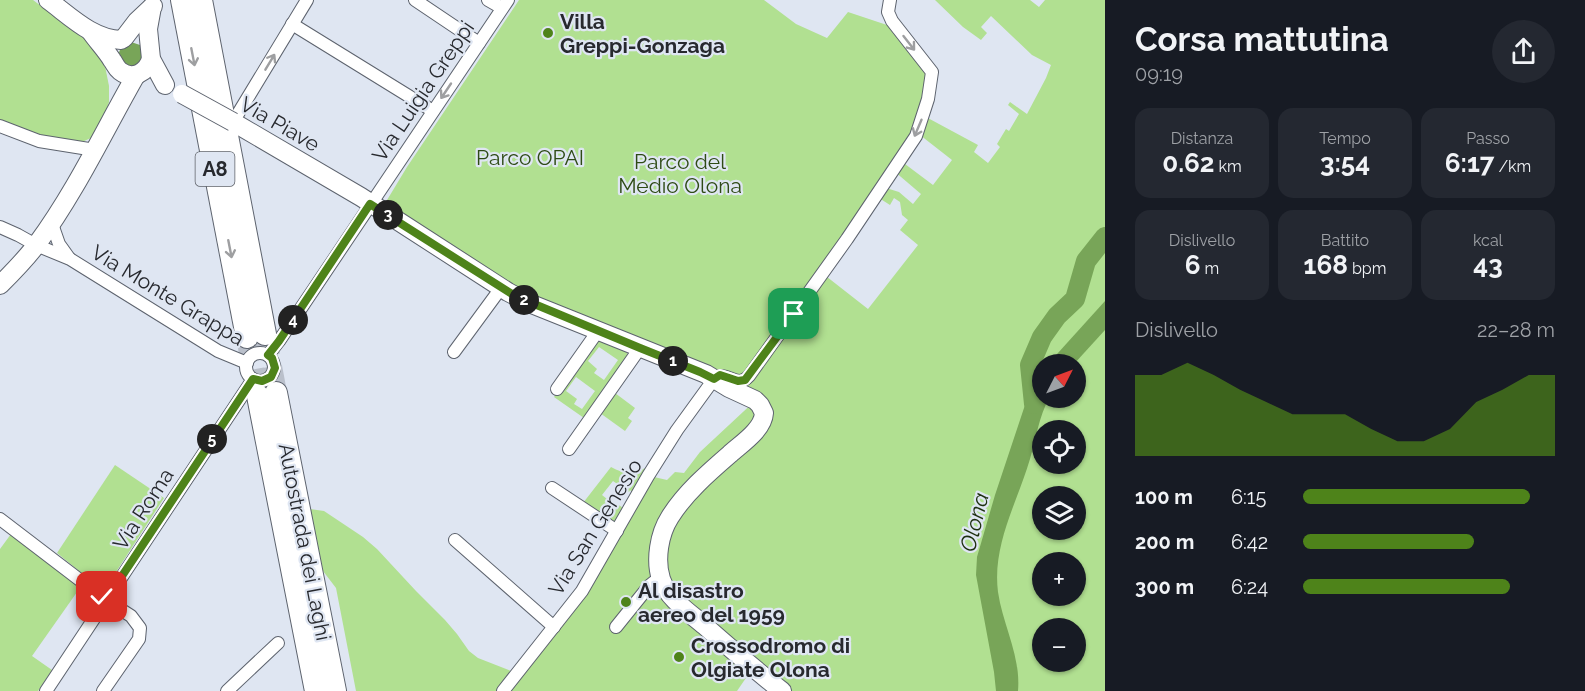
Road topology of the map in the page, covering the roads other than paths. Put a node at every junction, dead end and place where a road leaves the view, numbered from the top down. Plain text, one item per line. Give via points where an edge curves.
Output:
1 (48, 0) edge
2 (182, 0) edge
3 (201, 0) edge
4 (307, 0) edge
5 (415, 0) edge
6 (488, 0) edge
7 (890, 0) edge
8 (155, 3) edge
9 (505, 4) edge
10 (292, 24) junction
11 (91, 32) junction
12 (122, 39) junction
13 (479, 43) junction
14 (150, 54) junction
15 (115, 65) junction
16 (137, 75) junction
17 (165, 85) junction
18 (433, 111) junction
19 (113, 117) junction
20 (239, 121) junction
21 (0, 126) edge
22 (95, 150) junction
23 (370, 204) junction
24 (52, 224) junction
25 (0, 227) edge
26 (36, 245) junction
27 (70, 259) junction
28 (0, 285) edge
29 (501, 288) junction
30 (598, 331) junction
31 (260, 342) junction
32 (640, 348) junction
33 (454, 352) dead end
34 (247, 363) junction
35 (714, 379) junction
36 (557, 388) dead end
37 (262, 389) junction
38 (569, 449) dead end
39 (552, 488) dead end
40 (0, 519) edge
41 (617, 531) junction
42 (454, 540) dead end
43 (662, 580) junction
44 (106, 600) junction
45 (554, 627) junction
46 (616, 627) dead end
47 (278, 643) dead end
48 (46, 691) edge
49 (103, 691) edge
50 (227, 691) edge
51 (316, 691) edge
52 (335, 691) edge
53 (503, 691) edge
54 (782, 691) edge

1 - 11 street
2 -> 31 highway, A8
3 - 31 highway, A8
4 - 10 street
5 - 13 street
6 - 9 street
7 -> 35 street via 888,12 892,21 932,72 916,136 749,376 740,381 722,375
8 - 12 street
8 - 14 street via 148,29
9 - 13 street, Via Luigia Greppi
10 - 18 street
20 -> 10 street
11 - 12 street via 108,39
11 - 15 street
12 - 14 street via 139,38 147,44
12 - 15 street via 115,47
13 -> 18 street, Via Luigia Greppi
14 - 16 street via 145,70
14 - 17 street
15 - 16 street, Via Piave via 124,74
15 - 19 street
16 - 17 street, Via Piave
16 - 19 street
17 - 20 street, Via Piave, bridge
18 - 23 street, Via Luigia Greppi
19 - 22 street
20 - 23 street, Via Piave
21 - 22 street via 39,141
22 - 24 street
23 - 29 street, Via Piave
23 - 31 street via 279,341
24 - 26 street
24 - 27 street, Via Monte Grappa
25 - 26 street, Via Monte Grappa
26 - 27 street, Via Monte Grappa
26 - 28 street
27 - 34 street, Via Monte Grappa via 224,354
29 - 30 street, Via Piave
29 - 33 street
30 - 32 street, Via Piave
30 - 36 street
31 - 34 street via 260,353
31 - 37 street via 275,368 271,377 262,381
32 - 35 street, Via Piave
32 - 38 street
34 - 37 street via 247,372
35 - 41 street, Via San Genesio via 677,430
35 - 43 street, Via Piave via 757,401 764,418 701,480 669,519 658,556
37 - 44 street, Via Roma
37 - 51 highway, Autostrada dei Laghi
37 - 52 highway, Autostrada dei Laghi
39 - 41 street
40 - 44 street
41 - 45 street, Via San Genesio via 582,591
42 - 45 street
43 - 46 street via 649,586
43 - 54 street via 674,599
44 - 48 street, Via Roma
44 - 49 street via 134,619 141,636
45 - 53 street, Via San Genesio
47 - 50 street

